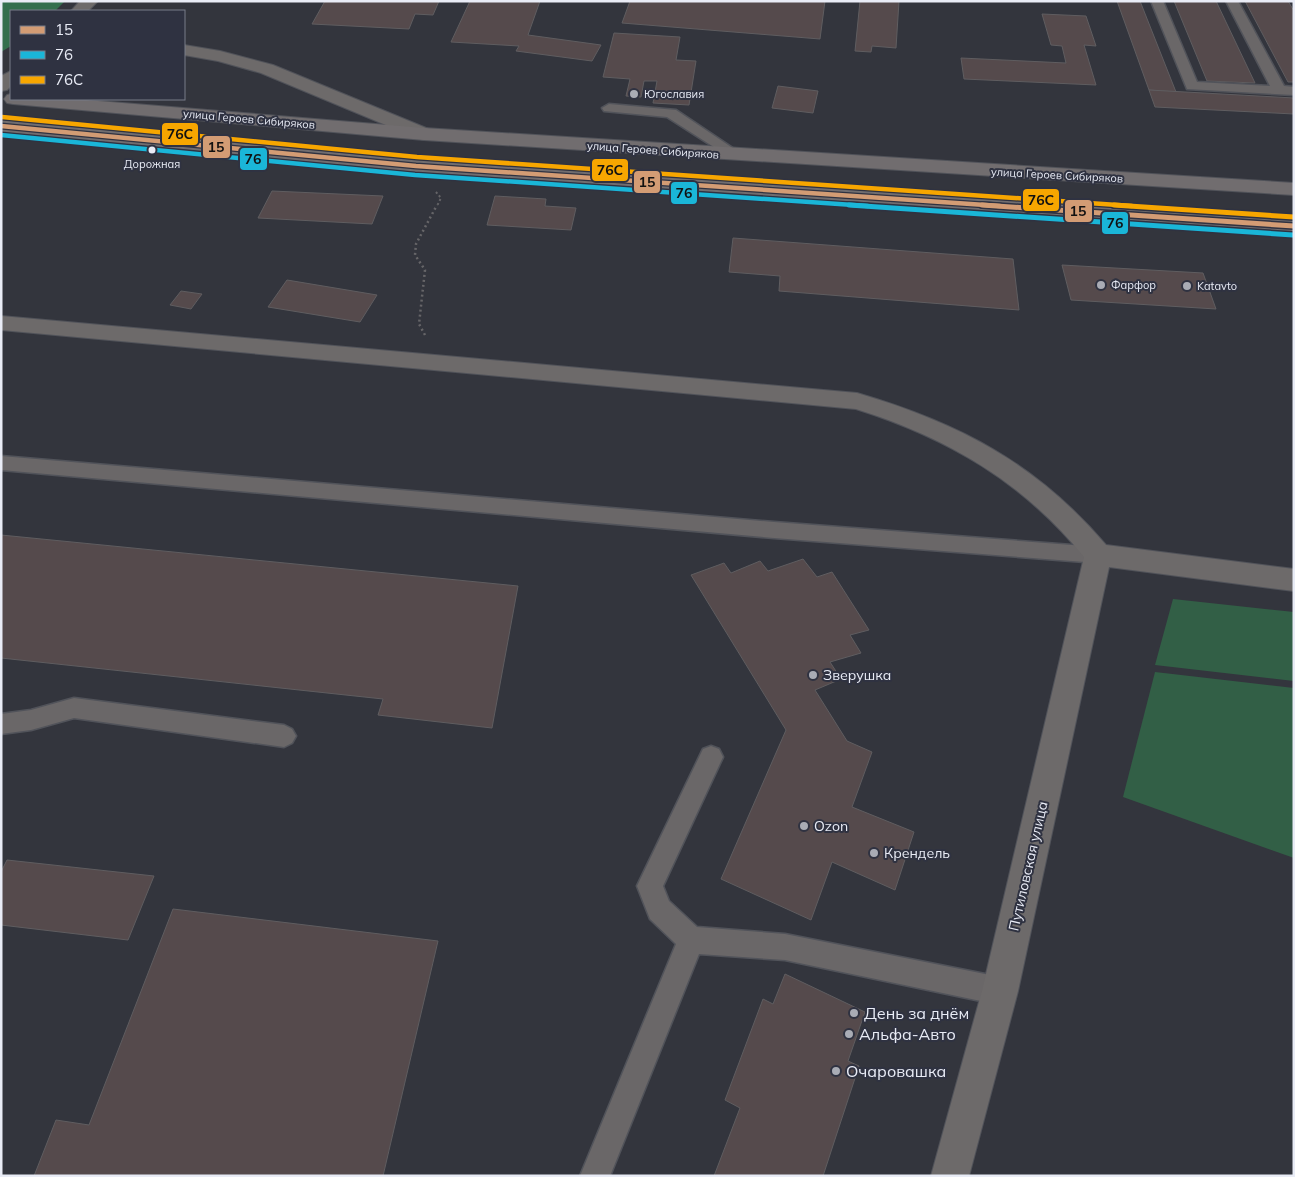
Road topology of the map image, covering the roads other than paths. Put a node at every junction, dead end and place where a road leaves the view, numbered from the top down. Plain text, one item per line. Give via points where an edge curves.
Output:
1 (90, 1) edge
2 (1158, 1) edge
3 (1232, 1) edge
4 (80, 10) edge
5 (185, 50) edge
6 (10, 77) edge
7 (1, 86) edge
8 (1279, 90) junction
9 (1294, 91) edge
10 (24, 100) edge
11 (609, 108) dead end
12 (1, 126) edge
13 (424, 134) junction
14 (736, 156) junction
15 (1294, 189) edge
16 (1294, 226) edge
17 (1, 323) edge
18 (1, 463) edge
19 (1098, 555) junction
20 (1294, 580) edge
21 (1, 724) edge
22 (284, 736) dead end
23 (711, 757) dead end
24 (691, 940) junction
25 (1000, 991) junction
26 (595, 1176) edge
27 (950, 1176) edge

1 - 4 street
2 - 8 lane via 1192,86
3 - 8 lane
5 - 13 street via 267,68
6 - 7 street
8 - 9 lane
10 - 13 highway, улица Героев Сибиряков
11 - 14 lane via 671,113
12 - 16 highway via 416,166
13 - 14 highway, улица Героев Сибиряков
14 - 15 highway, улица Героев Сибиряков
17 - 19 street via 858,402 891,411 960,440 999,462 1058,509
18 - 19 lane
19 - 20 street
19 - 25 street, Путиловская улица
21 - 22 lane via 31,720 74,708
23 - 24 lane via 650,886 659,910
24 - 25 lane via 785,947
24 - 26 lane
25 - 27 street, Путиловская улица

